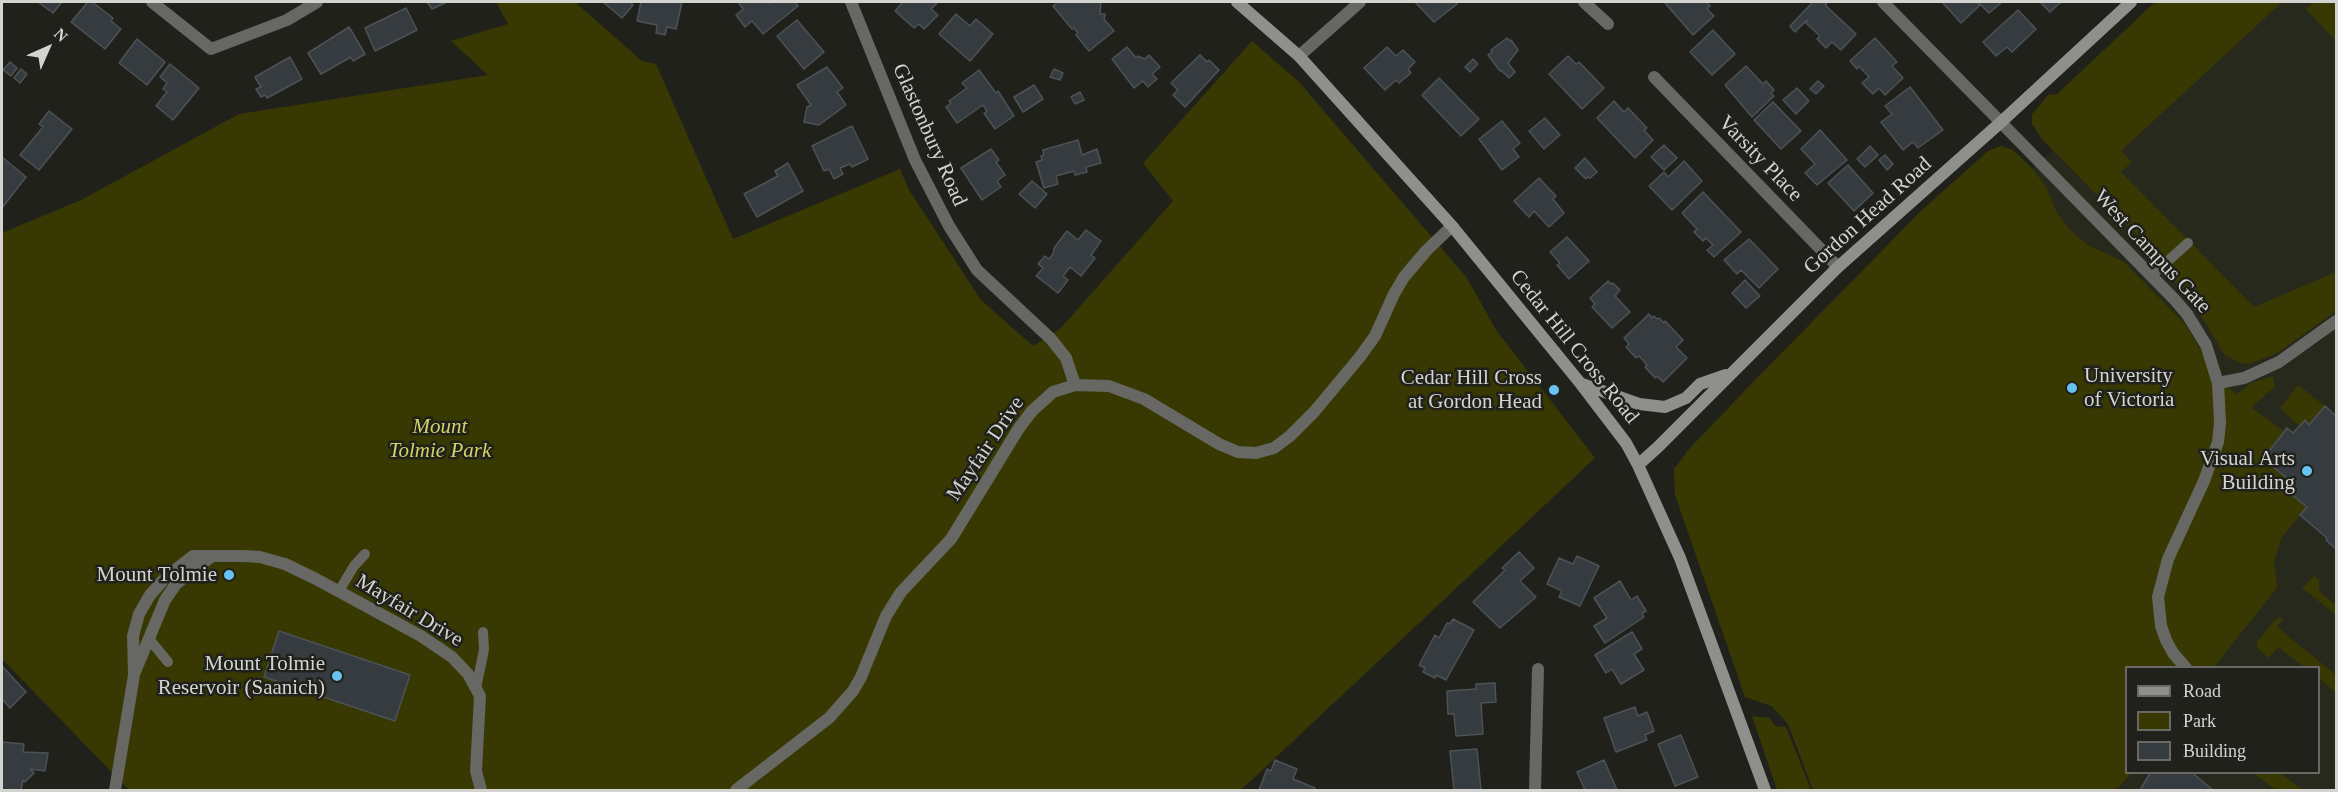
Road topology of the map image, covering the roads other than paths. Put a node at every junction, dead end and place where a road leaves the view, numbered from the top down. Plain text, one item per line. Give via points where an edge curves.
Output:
1 (152, 2) edge
2 (317, 2) edge
3 (850, 2) edge
4 (1238, 2) edge
5 (1360, 2) edge
6 (1584, 2) edge
7 (1883, 2) edge
8 (2130, 2) edge
9 (1608, 24) dead end
10 (1299, 56) junction
11 (1654, 77) dead end
12 (2000, 123) junction
13 (1452, 226) junction
14 (2188, 243) dead end
15 (1838, 267) junction
16 (2151, 276) junction
17 (2337, 321) edge
18 (1730, 374) junction
19 (2218, 383) junction
20 (1581, 384) junction
21 (1075, 385) junction
22 (1638, 465) junction
23 (365, 554) dead end
24 (212, 556) junction
25 (339, 591) junction
26 (483, 632) dead end
27 (150, 639) junction
28 (168, 662) dead end
29 (2184, 666) edge
30 (1538, 669) dead end
31 (134, 675) junction
32 (476, 688) junction
33 (115, 790) edge
34 (481, 790) edge
35 (736, 790) edge
36 (1535, 790) edge
37 (1765, 790) edge

1 - 2 street via 211,49 287,20
3 - 21 street, Glastonbury Road via 915,160 949,226 977,270 1051,339 1066,358
4 - 10 main road, Cedar Hill Cross Road
5 - 10 street
6 - 9 street
7 - 12 street, West Campus Gate
8 - 12 main road, Gordon Head Road
10 - 13 main road, Cedar Hill Cross Road
11 - 15 street, Varsity Place
12 - 15 main road, Gordon Head Road
12 - 16 street, West Campus Gate
13 - 20 main road, Cedar Hill Cross Road
13 - 21 street, Mayfair Drive via 1404,277 1375,336 1359,358 1314,412 1274,448 1239,452 1144,399 1109,386
14 - 16 lane
15 - 18 main road, Gordon Head Road
16 - 19 street, West Campus Gate via 2187,314 2206,345
17 - 19 street via 2279,362 2244,378
18 - 20 main road via 1700,384 1686,398 1665,407 1639,404
18 - 22 main road, Gordon Head Road
19 - 29 street, West Campus Gate via 2220,423 2212,462 2168,559 2158,597 2166,640
20 - 22 main road, Cedar Hill Cross Road
21 - 35 street, Mayfair Drive via 1053,392 1019,428 951,539 901,592 886,616 861,677 844,703
22 - 37 main road, Cedar Hill Cross Road via 1680,558
23 - 25 lane
24 - 25 street, Mayfair Drive via 260,557 285,564
24 - 27 street, Mayfair Drive via 176,584 159,612
24 - 31 street, Mayfair Drive via 193,556 150,595 133,636
25 - 32 street, Mayfair Drive via 452,657
26 - 32 lane via 484,650
27 - 28 lane
27 - 31 street, Mayfair Drive
30 - 36 street
31 - 33 street, Mayfair Drive
32 - 34 street, Mayfair Drive via 480,712 476,771

